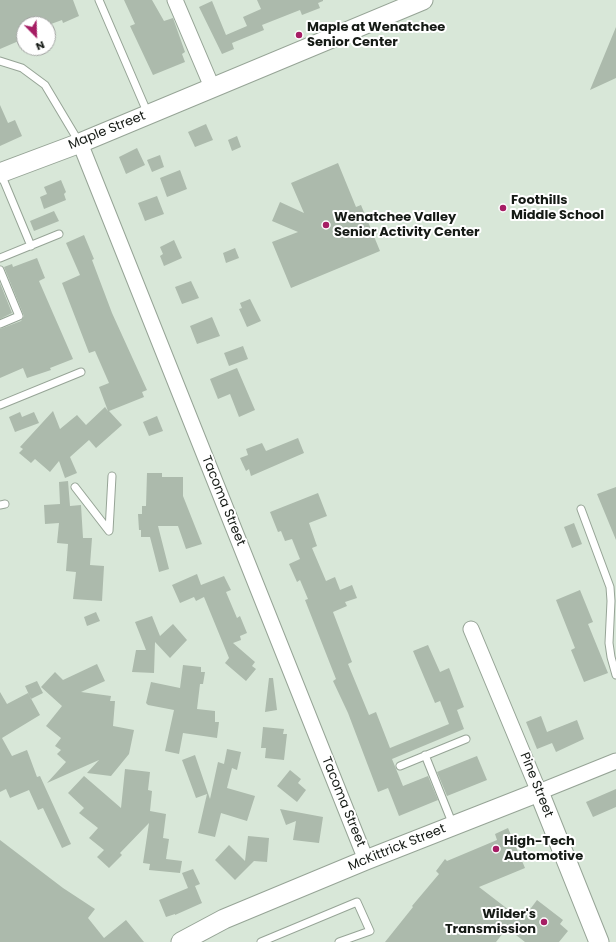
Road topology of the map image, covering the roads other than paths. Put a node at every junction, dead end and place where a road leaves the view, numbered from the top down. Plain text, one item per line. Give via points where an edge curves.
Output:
1 (99, 0) edge
2 (175, 0) edge
3 (418, 1) edge
4 (0, 60) edge
5 (212, 87) junction
6 (148, 114) junction
7 (80, 143) junction
8 (0, 173) edge
9 (58, 234) dead end
10 (31, 246) junction
11 (0, 258) edge
12 (0, 270) edge
13 (0, 324) edge
14 (81, 372) dead end
15 (0, 405) edge
16 (112, 476) dead end
17 (75, 487) dead end
18 (581, 509) dead end
19 (471, 629) dead end
20 (616, 675) edge
21 (466, 739) dead end
22 (425, 756) junction
23 (616, 761) edge
24 (400, 766) dead end
25 (539, 792) junction
26 (454, 825) junction
27 (366, 860) junction
28 (181, 942) edge
29 (261, 942) edge
30 (339, 942) edge
31 (599, 942) edge

1 - 6 lane
2 - 5 street
3 - 5 street, Maple Street
4 - 7 lane via 22,68 44,84
5 - 6 street, Maple Street
6 - 7 street, Maple Street
7 - 8 street, Maple Street
7 - 27 street, Tacoma Street
8 - 10 lane
9 - 10 lane
10 - 11 lane
12 - 13 lane via 19,316
14 - 15 lane
16 - 17 lane via 110,531
18 - 20 lane via 610,587 609,643
19 - 25 street, Pine Street
21 - 22 lane
22 - 24 lane
22 - 26 lane
23 - 25 street, McKittrick Street
25 - 26 street, McKittrick Street
25 - 31 street, Pine Street
26 - 27 street, McKittrick Street
27 - 28 street, McKittrick Street via 224,918
29 - 30 lane via 357,902 370,931

